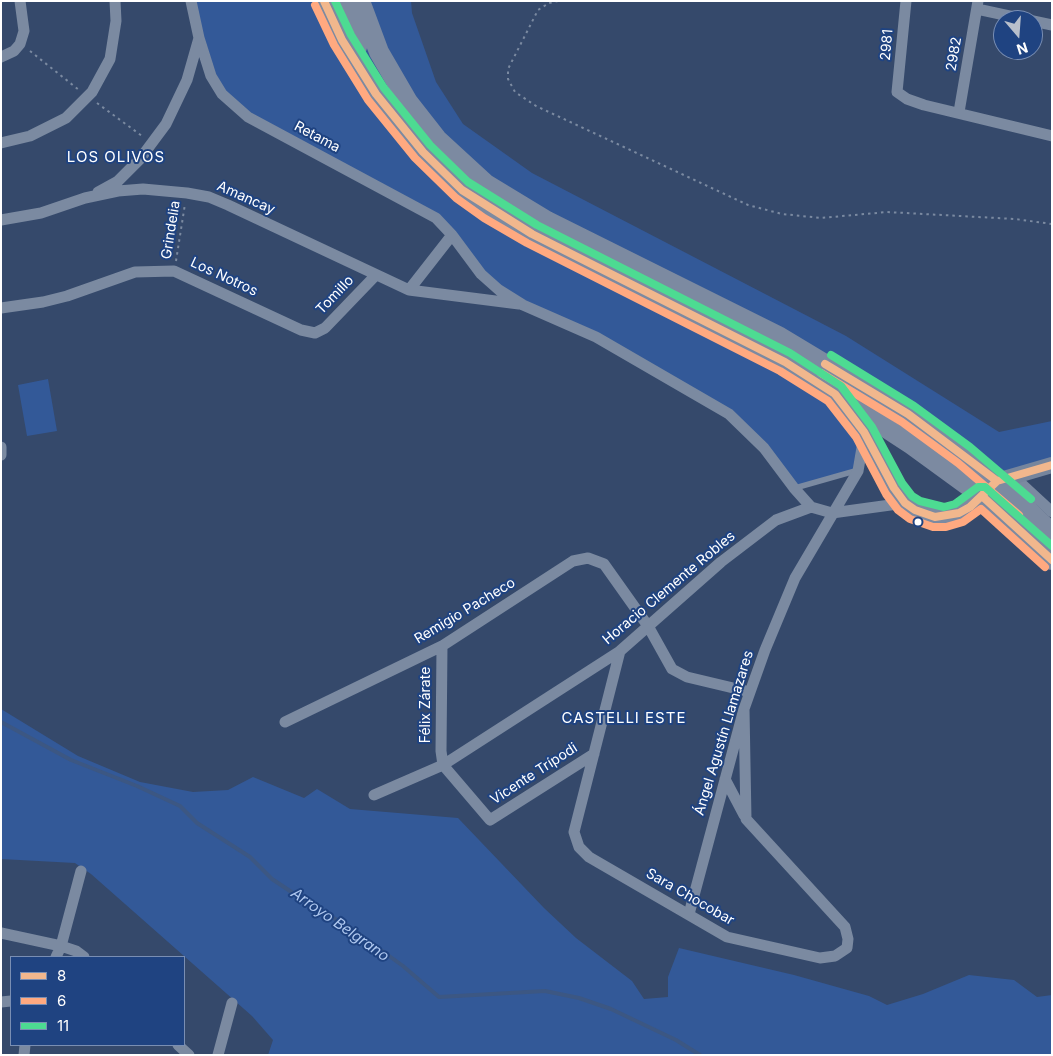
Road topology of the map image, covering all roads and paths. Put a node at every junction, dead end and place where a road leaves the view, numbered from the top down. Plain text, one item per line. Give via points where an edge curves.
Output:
1 (20, 1) edge
2 (115, 1) edge
3 (192, 1) edge
4 (324, 1) edge
5 (341, 1) edge
6 (360, 1) edge
7 (371, 1) edge
8 (558, 1) edge
9 (705, 1) edge
10 (734, 1) edge
11 (906, 1) edge
12 (978, 5) edge
13 (995, 10) edge
14 (198, 38) junction
15 (379, 52) junction
16 (1, 57) edge
17 (960, 112) junction
18 (393, 115) junction
19 (1052, 136) edge
20 (1, 143) edge
21 (187, 193) junction
22 (85, 198) junction
23 (1, 220) edge
24 (1052, 224) edge
25 (452, 235) junction
26 (174, 271) junction
27 (375, 276) junction
28 (409, 290) junction
29 (523, 305) junction
30 (1, 308) edge
31 (315, 333) joint
32 (835, 394) junction
33 (864, 432) junction
34 (1052, 465) edge
35 (858, 471) junction
36 (1005, 478) junction
37 (794, 488) junction
38 (982, 496) junction
39 (905, 503) junction
40 (811, 507) junction
41 (1052, 512) edge
42 (832, 513) junction
43 (1052, 533) edge
44 (1052, 560) edge
45 (648, 626) junction
46 (442, 646) junction
47 (620, 650) junction
48 (750, 692) junction
49 (744, 709) junction
50 (285, 722) dead end
51 (594, 754) junction
52 (443, 765) junction
53 (726, 779) junction
54 (374, 795) dead end
55 (746, 819) junction
56 (574, 832) joint
57 (82, 871) dead end
58 (689, 914) junction
59 (1, 933) edge
60 (61, 946) junction
61 (56, 956) edge
62 (83, 956) edge
63 (232, 1003) dead end
64 (179, 1046) edge
65 (189, 1055) edge
66 (218, 1055) edge

1 - 16 street via 24,31 20,44
2 - 20 street via 116,21 110,59 92,92 66,118 30,136
3 - 14 street
4 - 18 highway via 342,40
5 - 18 highway via 364,65
6 - 15 highway
7 - 15 highway
8 - 24 path via 538,10 508,68 508,80 515,92 536,106 748,205 782,214 821,218 887,212
9 - 10 path
11 - 17 street, 2981 via 897,92 924,105
12 - 13 street
12 - 17 street, 2982
14 - 22 street via 187,80 166,124 140,159 118,181
14 - 25 street, Retama via 211,76 222,94 248,117 436,218
15 - 36 highway via 408,102 437,139 471,172 506,198 547,222 780,336
17 - 19 street
18 - 32 highway via 438,168 489,209 626,283 785,362
21 - 22 street, Amancay via 143,189
21 - 26 path, Grindelia
21 - 27 street, Amancay via 228,205
22 - 23 street, Amancay via 41,213
25 - 28 street
25 - 29 street, Retama via 481,274
26 - 30 street, Los Notros via 135,272 67,296
26 - 31 street, Los Notros via 301,330
27 - 28 street, Amancay
27 - 31 street, Tomillo via 325,328
28 - 29 street, Amancay
29 - 37 street via 596,337 730,414 764,448
32 - 33 highway
32 - 38 highway
33 - 35 street, Ángel Agustín Llamazares
33 - 39 highway via 881,468
34 - 36 street
35 - 37 lane
35 - 42 street, Ángel Agustín Llamazares
36 - 38 highway
36 - 41 street
36 - 43 highway
37 - 40 street
38 - 39 highway via 958,513 935,517
38 - 44 highway
39 - 42 street
40 - 42 street
40 - 45 street, Horacio Clemente Robles via 766,526
42 - 48 street, Ángel Agustín Llamazares via 795,578
45 - 46 street, Remigio Pacheco via 604,564 588,558 573,562
45 - 47 street, Horacio Clemente Robles
45 - 48 street via 672,669 687,678
46 - 50 street, Remigio Pacheco
46 - 52 street, Félix Zárate
47 - 51 street, Vicente Trípodi
47 - 52 street, Horacio Clemente Robles
48 - 49 street, Ángel Agustín Llamazares
49 - 53 street, Ángel Agustín Llamazares
49 - 55 street
51 - 52 street, Vicente Trípodi via 490,820
51 - 56 street, Vicente Trípodi
52 - 54 street, Horacio Clemente Robles
53 - 55 street
53 - 58 street, Ángel Agustín Llamazares
55 - 58 street, Sara Chocobar via 845,927 847,948 835,956 820,958 739,941
56 - 58 street, Sara Chocobar via 579,847 589,857
57 - 60 street
59 - 60 street
60 - 61 street
60 - 62 street
63 - 66 street
64 - 65 street

